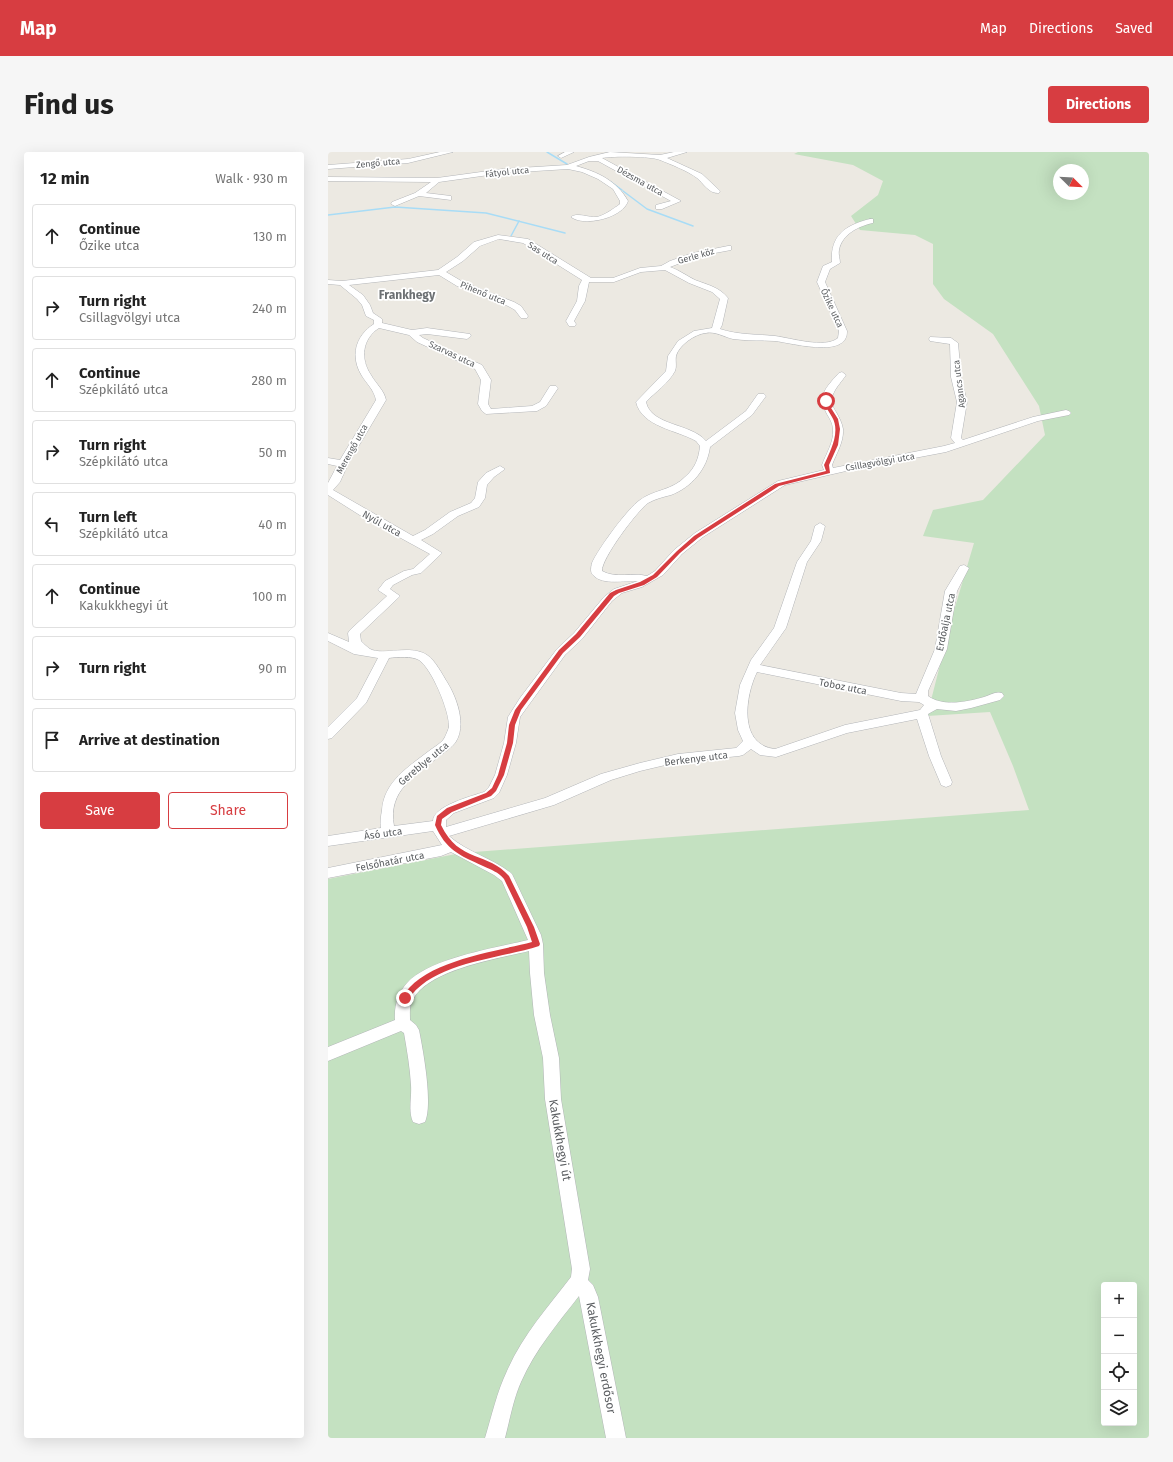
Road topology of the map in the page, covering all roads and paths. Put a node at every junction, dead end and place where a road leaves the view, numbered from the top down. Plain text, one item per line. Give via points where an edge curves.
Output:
1 (450, 152) edge
2 (571, 152) edge
3 (684, 152) edge
4 (561, 156) dead end
5 (660, 157) junction
6 (583, 161) junction
7 (328, 167) edge
8 (568, 167) junction
9 (328, 179) edge
10 (437, 180) junction
11 (716, 191) dead end
12 (418, 194) junction
13 (448, 198) dead end
14 (395, 204) dead end
15 (659, 207) dead end
16 (575, 217) dead end
17 (870, 220) dead end
18 (728, 248) dead end
19 (666, 268) junction
20 (440, 272) junction
21 (587, 279) junction
22 (328, 282) edge
23 (342, 283) junction
24 (524, 316) dead end
25 (572, 324) dead end
26 (378, 325) junction
27 (715, 330) junction
28 (412, 333) junction
29 (467, 336) dead end
30 (933, 338) dead end
31 (842, 375) dead end
32 (553, 388) dead end
33 (760, 396) dead end
34 (1066, 413) dead end
35 (961, 445) junction
36 (705, 446) junction
37 (328, 461) edge
38 (343, 464) junction
39 (500, 469) dead end
40 (829, 472) junction
41 (328, 491) edge
42 (820, 526) dead end
43 (414, 540) junction
44 (964, 568) dead end
45 (649, 580) junction
46 (328, 637) edge
47 (368, 652) junction
48 (385, 655) junction
49 (753, 667) junction
50 (998, 696) dead end
51 (927, 702) junction
52 (922, 714) junction
53 (328, 735) edge
54 (749, 741) junction
55 (946, 782) dead end
56 (440, 829) junction
57 (389, 832) junction
58 (328, 841) edge
59 (456, 850) junction
60 (328, 873) edge
61 (536, 944) junction
62 (403, 1023) junction
63 (328, 1054) edge
64 (419, 1117) dead end
65 (578, 1283) junction
66 (495, 1438) edge
67 (616, 1438) edge

1 - 7 street, Zengő utca via 408,161
2 - 4 street
3 - 5 street, Fátyol utca
5 - 6 street, Fátyol utca via 610,154
5 - 11 street via 694,173
6 - 8 street, Fátyol utca
6 - 15 street, Dézsma utca via 599,159 678,201
8 - 10 street, Fátyol utca via 503,171
8 - 16 street via 594,174 608,183 624,201 623,205 595,220
9 - 10 street, Fátyol utca
10 - 12 street
12 - 13 street
12 - 14 street
17 - 27 street, Őzike utca via 855,225 840,239 835,250 836,263 826,268 821,282 843,331 841,341 816,344 734,336
18 - 19 street, Gerle köz via 679,259 665,266
19 - 21 street, Sas utca via 640,270 614,280
19 - 27 street via 721,294 724,298
20 - 21 street, Sas utca via 477,244 505,237 525,241
20 - 23 street, Sas utca
20 - 24 street, Pihenő utca via 460,284 511,304
21 - 25 street via 583,284 583,297 571,315
22 - 23 street
23 - 26 street via 360,298 369,314 378,319
26 - 28 street, Szarvas utca
26 - 38 street, Merengő utca via 366,334 359,351 365,374 381,397 380,404
27 - 36 street via 700,331 685,339 673,353 669,373 641,405 643,411 650,416 693,434
28 - 29 street via 426,331
28 - 32 street, Szarvas utca via 420,340 479,367 486,380 483,404 489,412 534,409 543,404
30 - 35 street, Agancs utca via 954,343 956,377 962,402 956,438
31 - 40 street via 826,397 826,405 836,419 838,429 836,445 827,465
33 - 36 street via 748,413
34 - 35 street, Csillagvölgyi utca via 1036,419
35 - 40 street, Csillagvölgyi utca
36 - 45 street via 701,466 693,476 679,487 649,499 635,509 597,564 597,573 604,577 637,577
37 - 38 street
38 - 41 street, Merengő utca
39 - 43 street via 482,484 480,498 475,505 454,514
40 - 45 street, Csillagvölgyi utca via 782,483 769,489 692,540
41 - 43 street, Nyúl utca via 359,511
42 - 49 street via 816,541 802,562 780,628
43 - 47 street, Nyúl utca via 435,555 417,571 389,583 384,590 394,596 354,633 355,642
44 - 51 street, Erdőalja utca via 951,591 941,649 922,691
45 - 56 street, Csillagvölgyi utca via 612,595 578,636 561,652 514,716 510,743 494,790 489,795 443,814 439,818
46 - 47 street, Gereblye utca via 345,646
47 - 48 street, Gereblye utca
48 - 53 street via 362,700
48 - 57 street, Gereblye utca via 407,653 424,658 449,698 455,726 450,741 395,787 389,800
49 - 51 street, Toboz utca
49 - 54 street via 744,685 741,717
50 - 51 street, Toboz utca via 958,707
51 - 52 street
52 - 54 street via 845,729 776,753 764,752
52 - 55 street
54 - 56 street, Berkenye utca via 739,752 678,758 606,776 549,802
56 - 57 street, Ásó utca
56 - 59 street
57 - 58 street, Ásó utca
59 - 60 street, Felsőhatár utca
59 - 61 street, Kakukkhegyi út via 504,874
61 - 62 street via 444,967 411,988 402,1010
61 - 65 street, Kakukkhegyi út via 542,1015 552,1058 553,1099 581,1269
62 - 63 street
62 - 64 street via 411,1030 416,1056
65 - 66 street via 524,1356 506,1396
65 - 67 street, Kakukkhegyi erdősor via 587,1291 589,1297

